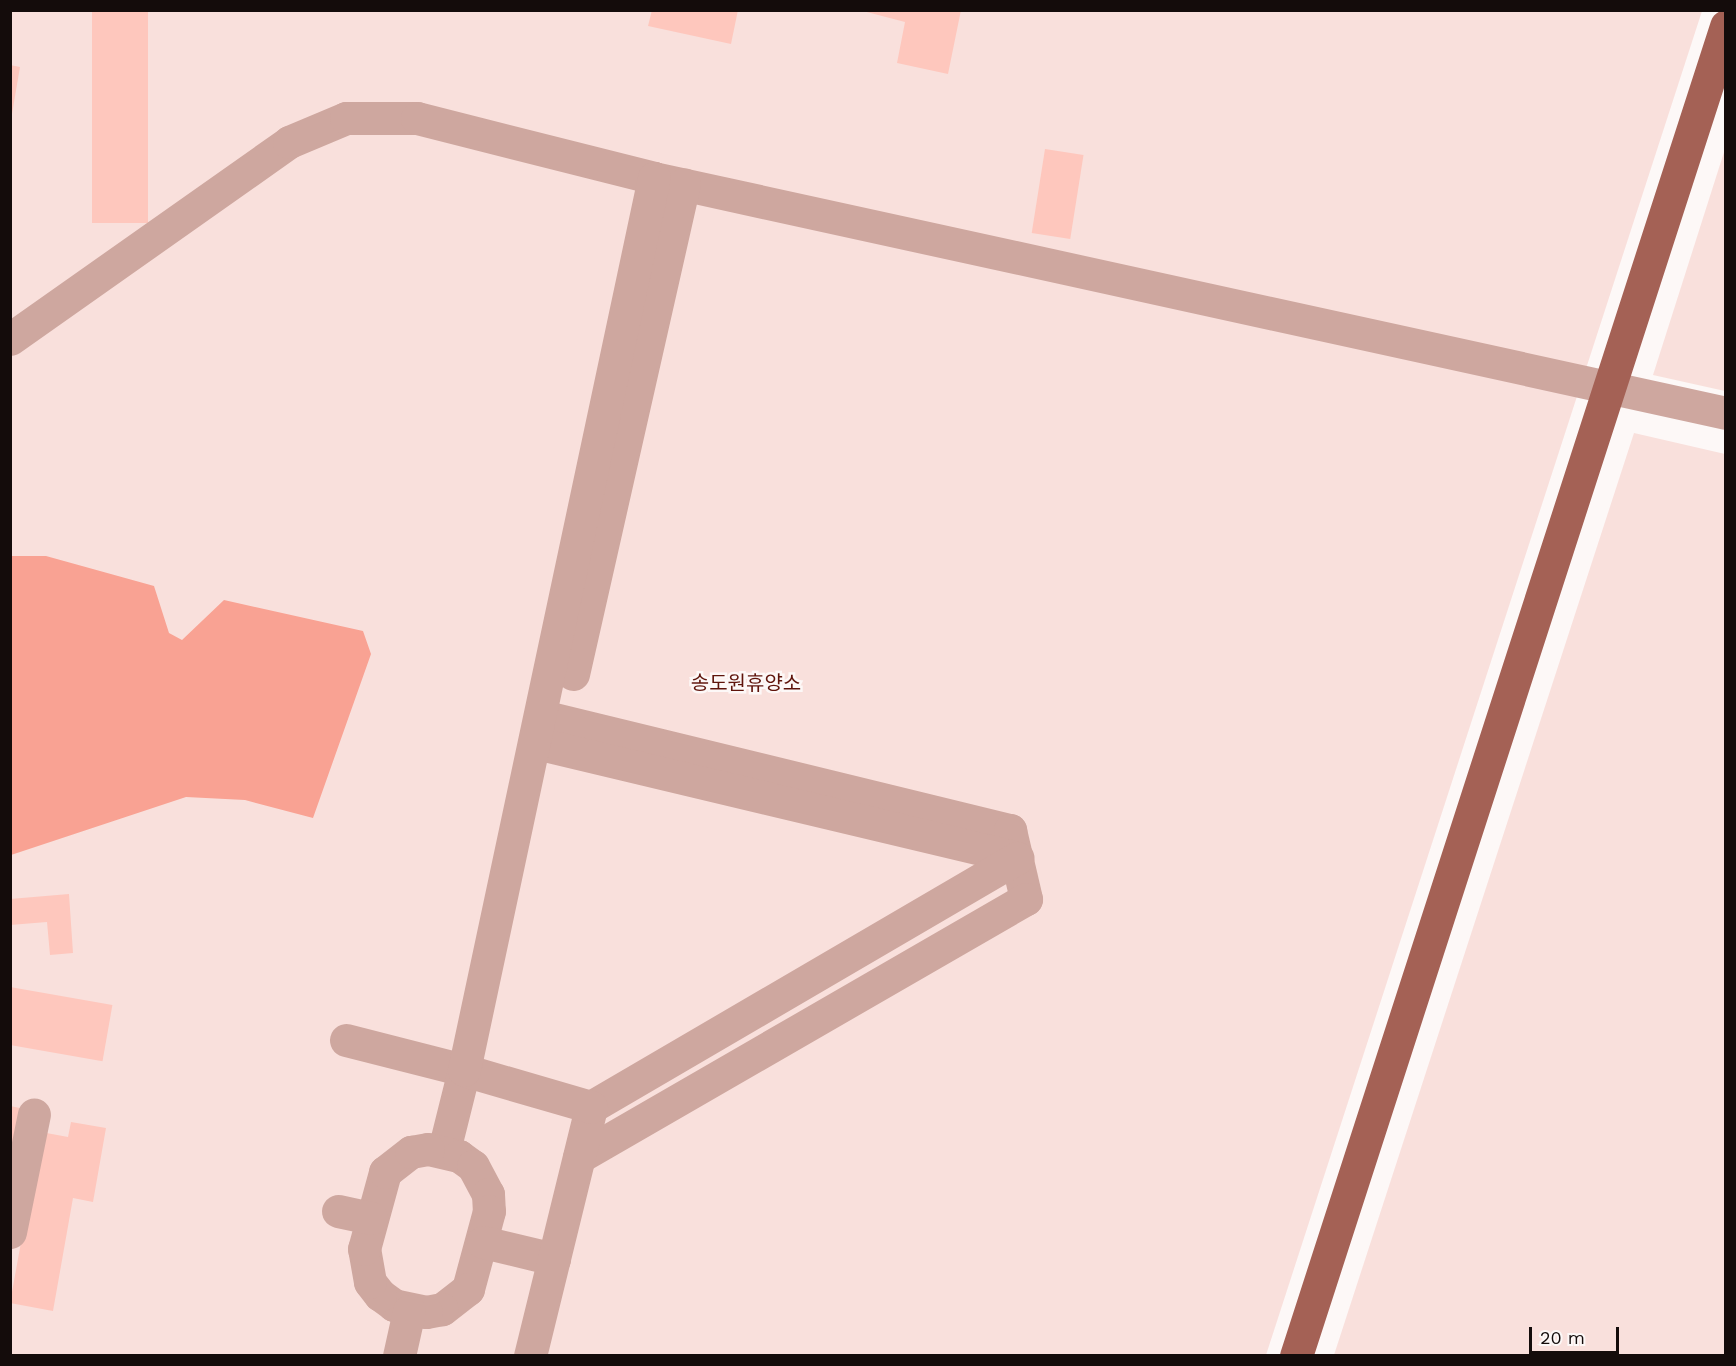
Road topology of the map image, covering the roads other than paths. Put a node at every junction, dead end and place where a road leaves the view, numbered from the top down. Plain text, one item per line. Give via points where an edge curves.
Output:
1 (1725, 26) edge
2 (669, 181) junction
3 (10, 339) edge
4 (1608, 387) junction
5 (1725, 413) edge
6 (549, 732) junction
7 (1017, 858) junction
8 (346, 1040) dead end
9 (464, 1070) junction
10 (591, 1107) junction
11 (34, 1114) dead end
12 (444, 1150) junction
13 (579, 1157) junction
14 (338, 1211) dead end
15 (371, 1218) junction
16 (10, 1232) edge
17 (483, 1242) junction
18 (554, 1259) junction
19 (409, 1311) junction
20 (399, 1356) edge
21 (530, 1356) edge
22 (1296, 1356) edge

1 - 4 main road
2 - 3 street via 417,118 346,118 290,142
2 - 4 street
2 - 6 street
4 - 5 street
4 - 22 main road
6 - 7 street
6 - 9 street
7 - 10 street
7 - 13 street via 1026,899
8 - 9 street
9 - 10 street
9 - 12 street
10 - 13 street
11 - 16 street
12 - 15 street via 419,1150 396,1160 377,1186
12 - 17 street via 466,1161 482,1179 489,1211
13 - 18 street
14 - 15 street
15 - 19 street via 364,1249 370,1282 387,1300
17 - 18 street
17 - 19 street via 476,1275 456,1301 442,1309
18 - 21 street
19 - 20 street

